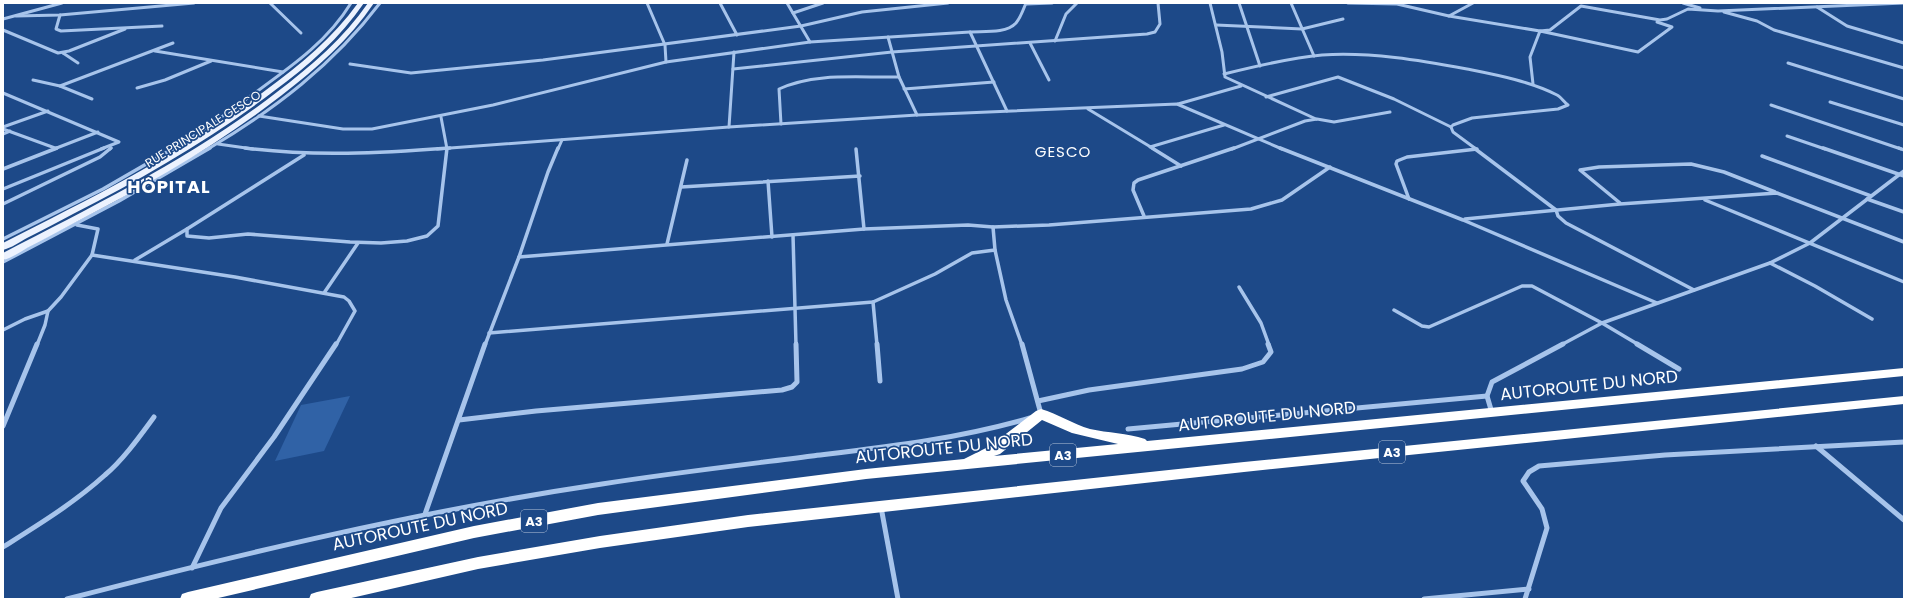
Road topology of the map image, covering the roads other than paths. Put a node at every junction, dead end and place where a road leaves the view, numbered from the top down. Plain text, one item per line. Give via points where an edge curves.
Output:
1 (62, 3) edge
2 (194, 3) edge
3 (270, 3) edge
4 (351, 3) edge
5 (361, 3) edge
6 (371, 3) edge
7 (380, 3) edge
8 (647, 3) edge
9 (720, 3) edge
10 (787, 3) edge
11 (823, 3) edge
12 (948, 3) edge
13 (1052, 3) edge
14 (1077, 3) edge
15 (1158, 3) edge
16 (1210, 3) edge
17 (1239, 3) edge
18 (1291, 3) edge
19 (1348, 3) edge
20 (1396, 3) edge
21 (1473, 3) edge
22 (1683, 3) edge
23 (1904, 3) edge
24 (1026, 4) edge
25 (1817, 7) junction
26 (1708, 11) junction
27 (1718, 11) junction
28 (794, 13) junction
29 (60, 15) junction
30 (16, 16) junction
31 (1449, 16) junction
32 (3, 19) edge
33 (1343, 19) dead end
34 (1651, 20) junction
35 (1216, 25) junction
36 (162, 26) dead end
37 (801, 26) junction
38 (1246, 26) junction
39 (125, 29) junction
40 (1302, 29) junction
41 (3, 30) edge
42 (1540, 31) junction
43 (970, 32) junction
44 (301, 33) dead end
45 (737, 35) junction
46 (888, 37) junction
47 (1055, 41) junction
48 (810, 42) junction
49 (174, 43) dead end
50 (1030, 43) junction
51 (1904, 43) edge
52 (665, 45) junction
53 (977, 46) junction
54 (154, 51) junction
55 (734, 52) junction
56 (892, 52) junction
57 (63, 53) junction
58 (1314, 56) junction
59 (212, 61) junction
60 (666, 62) junction
61 (78, 63) dead end
62 (1788, 63) dead end
63 (350, 64) dead end
64 (1260, 66) junction
65 (1904, 68) edge
66 (733, 69) junction
67 (283, 72) junction
68 (1224, 74) junction
69 (899, 77) junction
70 (33, 80) dead end
71 (1049, 80) dead end
72 (994, 82) junction
73 (1533, 84) junction
74 (60, 86) junction
75 (1241, 86) junction
76 (137, 88) dead end
77 (904, 89) junction
78 (3, 93) edge
79 (1904, 93) edge
80 (1266, 97) junction
81 (1897, 97) junction
82 (92, 99) dead end
83 (1904, 99) edge
84 (1830, 102) dead end
85 (1177, 104) junction
86 (1771, 105) dead end
87 (1087, 108) junction
88 (48, 111) junction
89 (1007, 112) junction
90 (1390, 112) dead end
91 (917, 115) junction
92 (259, 116) junction
93 (441, 117) junction
94 (1317, 119) junction
95 (781, 124) junction
96 (1225, 125) junction
97 (1904, 126) edge
98 (729, 127) junction
99 (1450, 127) junction
100 (3, 128) edge
101 (11, 131) junction
102 (98, 132) junction
103 (3, 134) edge
104 (1787, 136) dead end
105 (1259, 139) junction
106 (562, 140) junction
107 (218, 144) junction
108 (113, 146) junction
109 (1150, 147) junction
110 (55, 148) junction
111 (447, 148) junction
112 (856, 149) dead end
113 (1477, 149) junction
114 (1904, 150) edge
115 (304, 154) junction
116 (1762, 156) dead end
117 (687, 160) dead end
118 (1181, 166) junction
119 (1330, 167) junction
120 (3, 169) edge
121 (1904, 171) edge
122 (1899, 175) junction
123 (860, 176) junction
124 (1904, 176) edge
125 (768, 181) junction
126 (681, 187) junction
127 (3, 189) edge
128 (1777, 193) junction
129 (1869, 197) junction
130 (1409, 199) junction
131 (1704, 199) junction
132 (3, 204) edge
133 (1620, 204) junction
134 (1556, 210) junction
135 (1904, 212) edge
136 (1144, 216) junction
137 (1843, 219) junction
138 (1463, 220) junction
139 (77, 225) junction
140 (992, 227) junction
141 (187, 228) junction
142 (864, 229) junction
143 (793, 235) junction
144 (772, 236) junction
145 (3, 239) edge
146 (1904, 242) edge
147 (358, 243) junction
148 (1810, 243) junction
149 (667, 244) junction
150 (3, 247) edge
151 (995, 250) junction
152 (92, 255) junction
153 (3, 257) edge
154 (520, 257) junction
155 (135, 260) junction
156 (3, 262) edge
157 (1770, 263) junction
158 (1904, 282) edge
159 (1239, 287) dead end
160 (1694, 290) junction
161 (324, 293) junction
162 (873, 302) junction
163 (1657, 303) junction
164 (796, 308) junction
165 (1394, 310) dead end
166 (48, 311) junction
167 (1872, 319) dead end
168 (1602, 323) junction
169 (3, 330) edge
170 (489, 333) junction
171 (1678, 369) dead end
172 (1904, 372) edge
173 (880, 381) dead end
174 (1487, 396) junction
175 (1904, 400) edge
176 (1039, 408) junction
177 (1492, 414) junction
178 (154, 417) dead end
179 (459, 420) junction
180 (3, 426) edge
181 (1128, 429) dead end
182 (1904, 442) edge
183 (1167, 445) junction
184 (1816, 446) junction
185 (958, 466) junction
186 (881, 505) junction
187 (425, 514) junction
188 (1904, 520) edge
189 (3, 547) edge
190 (192, 568) junction
191 (1529, 589) junction
192 (67, 599) edge
193 (188, 599) edge
194 (317, 599) edge
195 (898, 599) edge
196 (1424, 599) edge
197 (1525, 599) edge

1 - 30 street
2 - 29 street
3 - 44 street
4 - 67 street via 324,37
5 - 150 main road, RUE PRINCIPALE GESCO via 348,22 322,49 267,94 152,167
6 - 153 main road, RUE PRINCIPALE GESCO via 350,31 317,63 233,127 131,188
7 - 92 street via 354,37 329,61
8 - 52 street
9 - 45 street
10 - 28 street
11 - 28 street
12 - 37 street via 873,11
13 - 24 street
14 - 47 street via 1066,14
15 - 47 street via 1160,24 1155,32
16 - 35 street
17 - 38 street
18 - 40 street
19 - 20 street
20 - 31 street
21 - 31 street
22 - 26 street
23 - 25 street
24 - 43 street via 1013,26
25 - 27 street
25 - 51 street via 1836,22 1852,29
26 - 27 street
26 - 34 street via 1688,9 1666,19
27 - 65 street
28 - 37 street
29 - 30 street
29 - 39 street via 56,27 58,30
30 - 32 street
31 - 42 street
33 - 40 street
34 - 42 street via 1581,6 1550,30
34 - 42 street via 1672,27 1638,52
35 - 38 street
35 - 68 street
36 - 39 street
37 - 45 street
37 - 48 street
38 - 40 street
38 - 64 street
39 - 57 street
40 - 58 street
41 - 57 street
42 - 73 street via 1528,60
43 - 46 street
43 - 53 street
45 - 52 street
46 - 48 street
46 - 56 street
47 - 50 street
48 - 55 street
49 - 54 street
50 - 53 street
50 - 71 street
52 - 60 street
52 - 63 street via 416,72
53 - 56 street
53 - 72 street
54 - 59 street
54 - 74 street
55 - 60 street
55 - 66 street
56 - 66 street
56 - 69 street
57 - 61 street
58 - 64 street
58 - 73 street via 1381,56
59 - 67 street
59 - 76 street
60 - 93 street
62 - 81 street
64 - 68 street
66 - 98 street
67 - 145 street via 237,107 162,156
68 - 75 street
69 - 77 street
69 - 95 street via 816,79 785,84 778,89
70 - 74 street
72 - 77 street
72 - 89 street
73 - 99 street via 1559,96 1568,105 1558,109 1472,118 1459,121
74 - 82 street
75 - 80 street
75 - 85 street
77 - 91 street
78 - 88 street
79 - 81 street
80 - 94 street
80 - 99 street via 1338,77 1394,99
81 - 83 street
84 - 97 street
85 - 87 street
85 - 96 street
86 - 114 street
87 - 89 street
87 - 109 street
88 - 100 street
88 - 102 street
89 - 91 street
90 - 94 street via 1334,122
91 - 95 street
92 - 93 street via 356,130
92 - 107 street
93 - 111 street
94 - 105 street via 1305,121
95 - 98 street
96 - 105 street
96 - 109 street
98 - 106 street
99 - 113 street
100 - 101 street
101 - 103 street
101 - 110 street
102 - 108 street via 118,140 119,142
102 - 110 street
104 - 122 street
105 - 118 street
105 - 119 street
106 - 111 street
106 - 154 street via 548,172
107 - 115 street via 258,151
107 - 139 street
108 - 127 street
108 - 132 street via 100,157
109 - 118 street
110 - 120 street
111 - 115 street via 373,154
111 - 147 street via 436,231 421,238
112 - 123 street
113 - 130 street via 1407,157 1397,161
113 - 134 street
115 - 141 street
116 - 129 street
117 - 126 street
118 - 136 street via 1134,183 1133,190
119 - 130 street
119 - 136 street via 1292,194 1270,204 1251,209
121 - 122 street
122 - 124 street
122 - 129 street
123 - 125 street
123 - 142 street
125 - 126 street
125 - 144 street
126 - 149 street
128 - 131 street
128 - 133 street via 1727,173 1691,164 1580,170
128 - 137 street
129 - 135 street
129 - 137 street
130 - 138 street
131 - 133 street
131 - 148 street
133 - 134 street
134 - 138 street
134 - 160 street via 1558,216 1566,223
136 - 140 street
137 - 146 street
137 - 148 street
138 - 163 street
139 - 152 street via 98,229
139 - 156 street
140 - 142 street via 968,224
140 - 151 street
141 - 147 street via 187,236 192,237 249,234
141 - 155 street
142 - 143 street
143 - 144 street
143 - 164 street
144 - 149 street
147 - 161 street
148 - 157 street
148 - 158 street
149 - 154 street
151 - 162 street via 972,253 915,284
151 - 176 street via 1006,300 1020,337
152 - 155 street
152 - 166 street
154 - 170 street
155 - 161 street
157 - 160 street
157 - 167 street
159 - 176 street via 1261,323 1271,352 1263,362 1242,369 1089,390
160 - 163 street
161 - 190 street via 344,297 349,301 355,311 352,320 274,437 221,508
162 - 164 street
162 - 173 street
163 - 168 street
164 - 170 street
164 - 179 street via 797,382 787,389
165 - 168 street via 1422,326 1429,327 1522,286 1528,286 1542,290
166 - 169 street
166 - 180 street via 45,325
168 - 171 street
168 - 174 street via 1492,382
170 - 179 street
172 - 177 highway, AUTOROUTE DU NORD / A3
174 - 177 street
174 - 181 street
175 - 186 highway, A3
176 - 183 highway via 1054,422 1089,433 1118,440
176 - 185 highway via 995,450
176 - 187 street via 1005,426 893,446 637,479
177 - 183 highway, AUTOROUTE DU NORD / A3
178 - 189 street via 106,475 48,518
179 - 187 street
182 - 184 street
183 - 185 highway, AUTOROUTE DU NORD / A3
184 - 188 street
184 - 191 street via 1664,455 1539,466 1530,470 1523,481 1543,510 1547,528
185 - 193 highway, AUTOROUTE DU NORD / A3 via 866,474 598,510 474,532
186 - 194 highway, A3 via 600,542 478,564
186 - 195 street
187 - 190 street
190 - 192 street
191 - 196 street
191 - 197 street

